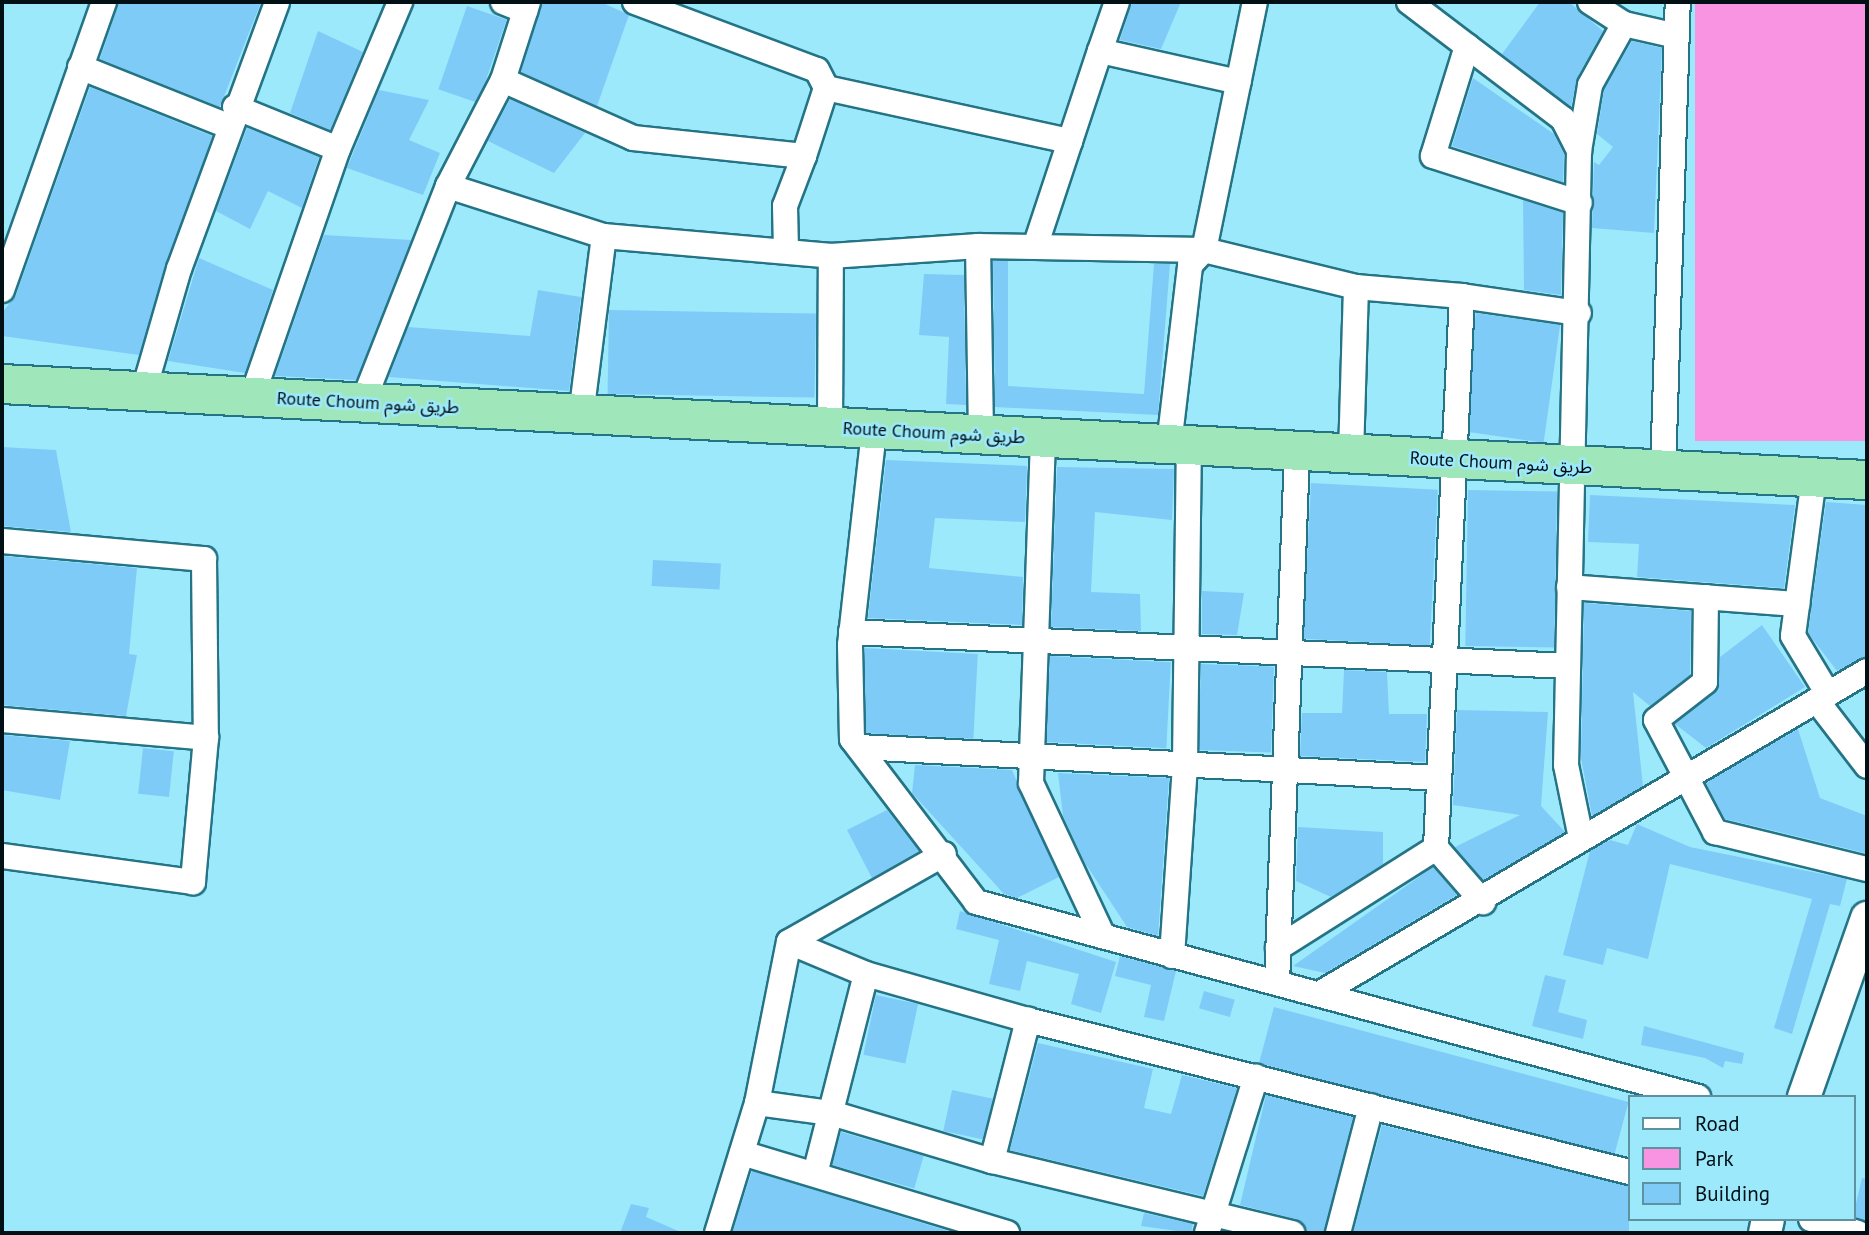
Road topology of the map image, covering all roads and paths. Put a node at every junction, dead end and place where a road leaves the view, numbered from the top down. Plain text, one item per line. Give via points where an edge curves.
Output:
1 (104, 2) edge
2 (278, 2) edge
3 (400, 2) edge
4 (635, 2) edge
5 (1117, 2) edge
6 (1255, 2) edge
7 (1409, 2) edge
8 (1590, 2) edge
9 (1678, 2) edge
10 (518, 5) edge
11 (1624, 24) junction
12 (1677, 36) junction
13 (1467, 46) junction
14 (1100, 51) junction
15 (80, 67) junction
16 (503, 80) junction
17 (1239, 82) junction
18 (826, 88) junction
19 (232, 117) junction
20 (1070, 141) junction
21 (338, 149) junction
22 (1579, 151) junction
23 (804, 156) junction
24 (448, 186) junction
25 (1580, 203) junction
26 (604, 236) junction
27 (978, 246) junction
28 (1035, 247) junction
29 (786, 248) junction
30 (1204, 250) junction
31 (831, 256) junction
32 (1356, 287) junction
33 (2, 290) edge
34 (1462, 296) junction
35 (1579, 313) junction
36 (2, 384) edge
37 (144, 390) junction
38 (252, 397) junction
39 (363, 402) junction
40 (581, 415) junction
41 (830, 428) junction
42 (874, 431) junction
43 (981, 435) junction
44 (1043, 439) junction
45 (1179, 445) junction
46 (1297, 452) junction
47 (1351, 454) junction
48 (1456, 461) junction
49 (1571, 468) junction
50 (1663, 472) junction
51 (1814, 478) junction
52 (1867, 480) edge
53 (2, 541) edge
54 (1569, 587) junction
55 (1706, 597) junction
56 (1797, 604) junction
57 (851, 632) junction
58 (1037, 640) junction
59 (1188, 648) junction
60 (1290, 653) junction
61 (1445, 660) junction
62 (1566, 666) junction
63 (1867, 671) edge
64 (1822, 698) junction
65 (2, 720) edge
66 (206, 738) junction
67 (859, 747) junction
68 (1032, 756) junction
69 (1185, 764) junction
70 (1867, 766) edge
71 (1285, 769) junction
72 (1439, 778) junction
73 (1686, 781) junction
74 (1581, 838) junction
75 (1436, 848) junction
76 (944, 854) junction
77 (2, 856) edge
78 (1867, 869) edge
79 (1483, 902) junction
80 (1867, 918) edge
81 (1103, 936) junction
82 (789, 942) junction
83 (1278, 948) junction
84 (1172, 956) junction
85 (866, 974) junction
86 (1277, 983) junction
87 (1319, 995) junction
88 (1028, 1020) junction
89 (1256, 1077) junction
90 (1691, 1095) edge
91 (1805, 1095) edge
92 (757, 1104) junction
93 (1371, 1106) junction
94 (831, 1113) junction
95 (742, 1153) junction
96 (992, 1160) junction
97 (1628, 1172) edge
98 (815, 1174) junction
99 (1818, 1221) edge
100 (1211, 1222) edge
101 (963, 1226) edge
102 (716, 1233) edge
103 (1007, 1233) edge
104 (1293, 1233) edge
105 (1338, 1233) edge
106 (1858, 1233) edge

1 - 15 street
2 - 19 street
3 - 21 street
4 - 18 street via 817,70
5 - 14 street
6 - 17 street
7 - 13 street
8 - 11 street
9 - 12 street
10 - 16 street
11 - 12 street
11 - 22 street via 1590,85
12 - 50 street
13 - 22 street via 1563,119
13 - 25 street via 1433,156
14 - 17 street
14 - 20 street
15 - 19 street
15 - 33 street
16 - 23 street via 633,138
16 - 24 street
17 - 30 street
18 - 20 street
18 - 23 street
19 - 21 street
19 - 37 street
20 - 28 street
21 - 38 street
22 - 25 street
23 - 29 street via 785,206
24 - 26 street
24 - 39 street
25 - 35 street
26 - 29 street
26 - 40 street
27 - 28 street
27 - 31 street
27 - 43 street
28 - 30 street
29 - 31 street
30 - 32 street
30 - 45 street via 1190,265
31 - 41 street
32 - 34 street
32 - 47 street
34 - 35 street
34 - 48 street
35 - 49 street
36 - 37 highway, Route Choum طريق شوم
37 - 38 highway, Route Choum طريق شوم
38 - 39 highway, Route Choum طريق شوم
39 - 40 highway, Route Choum طريق شوم
40 - 41 highway, Route Choum طريق شوم
41 - 42 highway, Route Choum طريق شوم
42 - 43 highway, Route Choum طريق شوم
42 - 57 street
43 - 44 highway, Route Choum طريق شوم
44 - 45 highway, Route Choum طريق شوم
44 - 58 street
45 - 46 highway, Route Choum طريق شوم
45 - 59 street
46 - 47 highway, Route Choum طريق شوم
46 - 60 street
47 - 48 highway, Route Choum طريق شوم
48 - 49 highway, Route Choum طريق شوم
48 - 61 street
49 - 50 highway, Route Choum طريق شوم
49 - 54 street
50 - 51 highway, Route Choum طريق شوم
51 - 52 highway, Route Choum طريق شوم
51 - 56 street
53 - 66 street via 204,559
54 - 55 street
54 - 62 street
55 - 56 street
55 - 73 street via 1704,682 1656,720
56 - 64 street via 1793,636
57 - 58 street
57 - 67 street via 852,739
58 - 59 street
58 - 68 street
59 - 60 street
59 - 69 street
60 - 61 street
60 - 71 street
61 - 62 street
61 - 72 street
62 - 74 street via 1566,765
63 - 64 street
64 - 70 street
64 - 73 street
65 - 66 street
66 - 77 street via 192,883
67 - 68 street
67 - 76 street
68 - 69 street
68 - 81 street via 1031,783
69 - 71 street
69 - 84 street
71 - 72 street
71 - 83 street
72 - 75 street
73 - 74 street
73 - 78 street via 1715,832
74 - 79 street
75 - 79 street
75 - 83 street
76 - 81 street via 976,902
76 - 82 street
79 - 87 street
80 - 91 street
81 - 84 street
82 - 85 street
82 - 92 street
83 - 86 street
84 - 86 street
85 - 88 street
85 - 94 street
86 - 87 street
87 - 90 street
88 - 89 street
88 - 96 street
89 - 93 street
89 - 100 street
92 - 94 street
92 - 95 street
93 - 97 street
93 - 105 street
94 - 96 street
94 - 98 street
95 - 98 street
95 - 102 street
96 - 100 street
98 - 101 street
99 - 106 street
100 - 104 street
101 - 103 street

